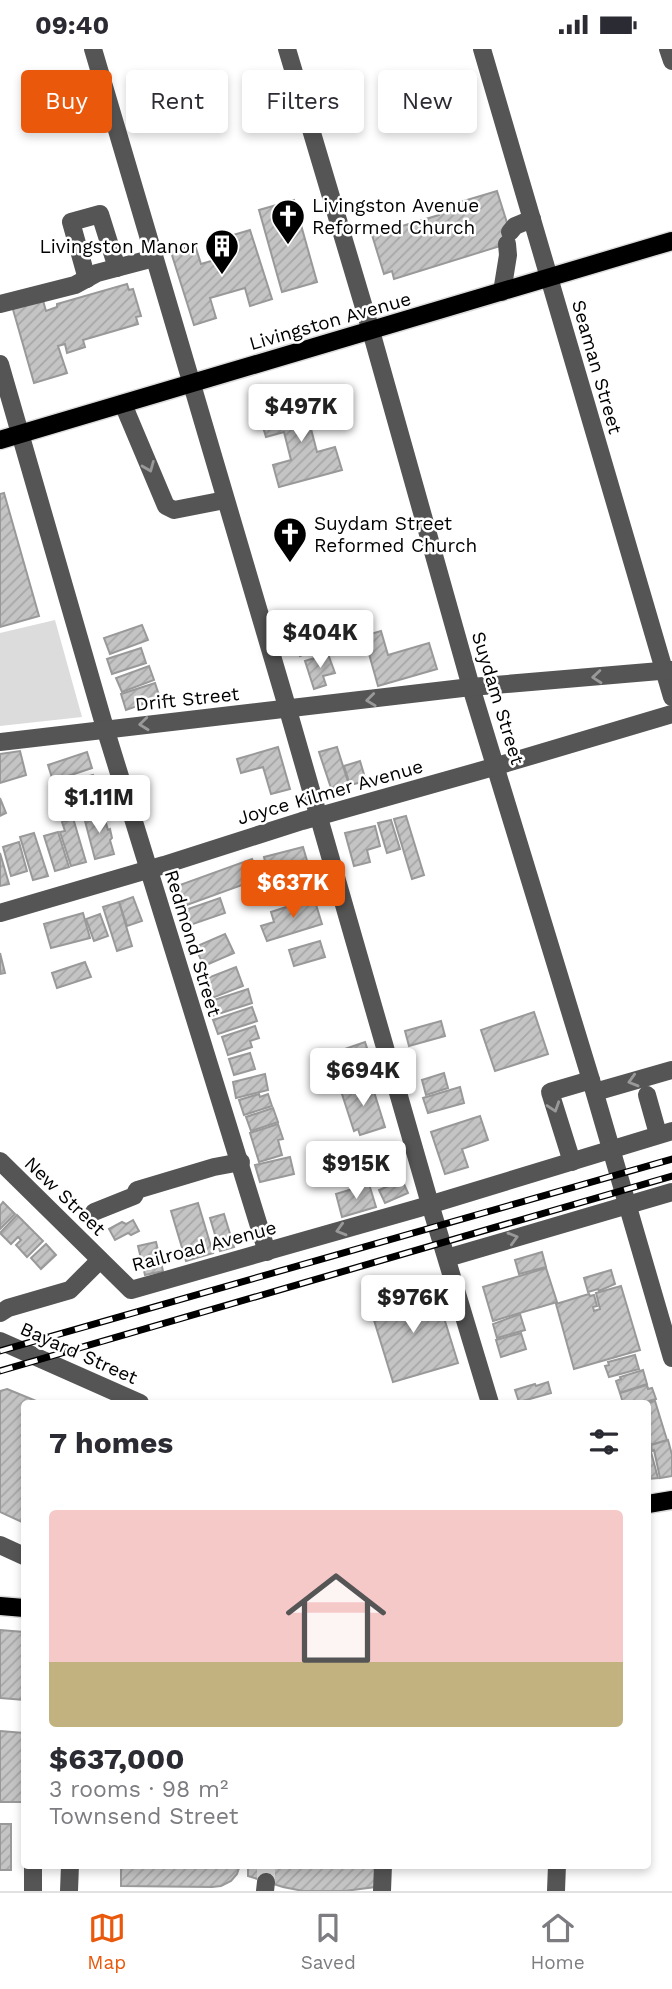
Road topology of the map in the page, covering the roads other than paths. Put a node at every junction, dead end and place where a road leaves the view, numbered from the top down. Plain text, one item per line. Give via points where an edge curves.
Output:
1 (93, 49) edge
2 (287, 49) edge
3 (482, 49) edge
4 (668, 49) edge
5 (672, 61) edge
6 (532, 219) junction
7 (672, 241) edge
8 (155, 258) junction
9 (117, 268) junction
10 (549, 278) junction
11 (87, 279) junction
12 (502, 292) junction
13 (0, 304) edge
14 (371, 331) junction
15 (0, 364) edge
16 (191, 384) junction
17 (122, 404) junction
18 (21, 434) junction
19 (0, 440) edge
20 (225, 499) junction
21 (668, 671) edge
22 (471, 687) junction
23 (672, 697) edge
24 (288, 710) junction
25 (672, 714) edge
26 (105, 728) junction
27 (0, 742) edge
28 (497, 766) junction
29 (317, 816) junction
30 (148, 869) junction
31 (0, 913) edge
32 (672, 1070) edge
33 (593, 1086) junction
34 (647, 1095) dead end
35 (665, 1133) edge
36 (611, 1151) junction
37 (0, 1161) edge
38 (241, 1162) junction
39 (572, 1162) junction
40 (672, 1192) edge
41 (430, 1204) junction
42 (626, 1205) junction
43 (94, 1212) dead end
44 (267, 1252) junction
45 (447, 1258) junction
46 (100, 1260) junction
47 (0, 1313) edge
48 (0, 1341) edge
49 (672, 1358) edge
50 (133, 1400) edge
51 (489, 1400) edge
52 (672, 1500) edge
53 (651, 1504) edge
54 (0, 1545) edge
55 (21, 1555) edge
56 (0, 1606) edge
57 (21, 1608) edge
58 (33, 1869) edge
59 (70, 1869) edge
60 (383, 1869) edge
61 (557, 1869) edge
62 (33, 1891) edge
63 (69, 1891) edge
64 (382, 1891) edge
65 (556, 1891) edge

1 - 8 street
2 - 14 street, Suydam Street
3 - 6 street, Seaman Street
4 - 5 street
6 - 10 street, Seaman Street
6 - 12 street via 515,226 508,238
7 - 10 main road, Livingston Avenue
8 - 9 street
8 - 16 street
9 - 11 street
9 - 11 street via 100,214 71,222
10 - 12 main road, Livingston Avenue
10 - 21 street, Seaman Street
11 - 13 street
12 - 14 main road, Livingston Avenue
14 - 16 main road, Livingston Avenue
14 - 22 street, Suydam Street
15 - 18 street, Redmond Street
16 - 17 main road, Livingston Avenue
16 - 20 street
17 - 18 main road, Livingston Avenue
17 -> 20 street via 166,506 174,510
18 - 19 main road, Livingston Avenue
18 - 26 street, Redmond Street
20 - 24 street
21 -> 22 street, Drift Street
21 - 23 street, Seaman Street
22 -> 24 street, Drift Street
22 - 28 street, Suydam Street
24 -> 26 street, Drift Street
24 - 29 street
25 - 28 street, Joyce Kilmer Avenue
26 - 27 street, Drift Street
26 - 30 street, Redmond Street
28 - 29 street, Joyce Kilmer Avenue
28 - 33 street, Suydam Street
29 - 30 street, Joyce Kilmer Avenue
29 - 41 street
30 - 31 street, Joyce Kilmer Avenue
30 - 38 street, Redmond Street
32 -> 33 street
33 - 36 street, Suydam Street
33 -> 39 street via 550,1092
34 - 35 street
35 - 36 street, Railroad Avenue
36 - 39 street, Railroad Avenue
36 - 42 street, Suydam Street
37 - 46 street, New Street
38 - 43 street via 137,1190 134,1196
38 - 44 street, Redmond Street
39 - 41 street, Railroad Avenue
40 - 42 street
41 -> 44 street, Railroad Avenue
41 - 45 street
45 -> 42 street
42 - 49 street, Suydam Street
44 - 46 street, Railroad Avenue via 131,1290
45 - 51 street
46 - 47 street via 70,1290
48 - 50 street, Bayard Street
52 - 53 main road
54 - 55 street
56 - 57 main road
58 - 62 street
59 - 63 street
60 - 64 street
61 - 65 street

